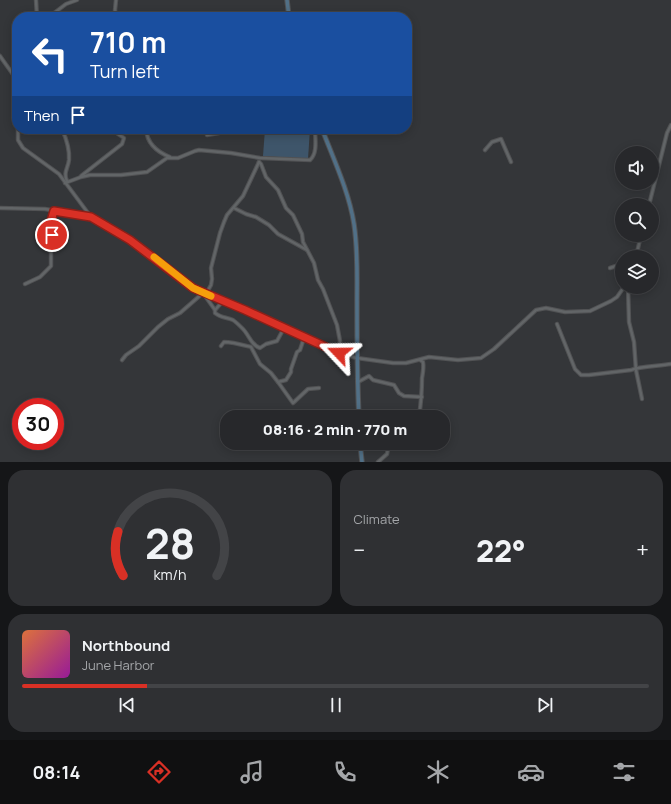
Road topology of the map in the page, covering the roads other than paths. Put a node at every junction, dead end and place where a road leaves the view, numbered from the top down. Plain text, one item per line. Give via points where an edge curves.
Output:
1 (36, 0) edge
2 (64, 0) edge
3 (77, 0) edge
4 (116, 0) edge
5 (287, 0) edge
6 (66, 4) junction
7 (37, 12) edge
8 (56, 12) edge
9 (115, 12) edge
10 (288, 12) edge
11 (0, 56) edge
12 (12, 73) edge
13 (671, 125) edge
14 (18, 134) edge
15 (64, 134) edge
16 (118, 134) edge
17 (147, 134) edge
18 (213, 134) edge
19 (315, 134) edge
20 (324, 134) edge
21 (207, 135) dead end
22 (485, 150) dead end
23 (172, 158) junction
24 (260, 158) junction
25 (259, 162) junction
26 (511, 162) dead end
27 (81, 176) junction
28 (66, 182) junction
29 (651, 198) edge
30 (0, 208) edge
31 (234, 208) junction
32 (54, 211) junction
33 (91, 217) junction
34 (307, 250) junction
35 (615, 266) edge
36 (610, 268) dead end
37 (25, 284) dead end
38 (205, 293) junction
39 (619, 294) edge
40 (628, 294) edge
41 (224, 301) junction
42 (216, 310) junction
43 (557, 324) dead end
44 (284, 328) junction
45 (304, 338) junction
46 (221, 346) dead end
47 (339, 353) junction
48 (357, 358) junction
49 (122, 360) dead end
50 (420, 360) junction
51 (671, 364) edge
52 (636, 368) junction
53 (278, 382) junction
54 (357, 383) junction
55 (319, 388) dead end
56 (422, 397) junction
57 (642, 399) dead end
58 (359, 410) edge
59 (420, 410) edge
60 (361, 450) edge
61 (388, 450) edge
62 (362, 462) edge
63 (378, 462) edge

1 - 7 street
2 - 6 street
3 - 6 street
4 - 9 street
5 - 10 main road
6 - 8 street
11 - 12 street
13 - 29 street
14 - 28 street via 18,140 23,148 56,171
15 - 28 street via 69,156 65,172
16 - 27 street via 124,138 122,144
17 - 23 street via 150,143 161,153
18 - 21 street
19 - 24 street via 315,149 310,160
20 - 48 main road via 352,212 355,228
22 - 26 street via 492,142 501,139
23 - 24 street via 199,150
23 - 27 street via 143,173
24 - 25 street
25 - 31 street via 243,196
25 - 34 street via 266,177 278,190 286,208 293,215
27 - 28 street
28 - 33 street
30 - 32 street
31 - 34 street via 256,217 278,234
31 - 38 street via 220,233 211,268 211,285
32 - 33 street
32 - 37 street via 51,221 51,266 40,277
33 - 38 street via 130,240 183,281
34 - 47 street via 337,324
35 - 36 street
38 - 41 street
38 - 42 street
38 - 49 street via 153,331
39 - 50 street via 590,311 565,312 546,308 536,310 481,358 458,360 433,357
40 - 52 street via 629,322
41 - 42 street
41 - 44 street
42 - 44 street via 215,313 219,316 234,321 254,345 260,348 277,341
43 - 52 street via 575,369 581,375
44 - 45 street
45 - 47 street
45 - 53 street via 291,372 286,380
46 - 53 street via 224,342 230,342 251,347 260,364 272,373
47 - 48 street
48 - 50 street via 393,363
48 - 54 main road
50 - 56 street via 424,367
51 - 52 street
52 - 57 street
53 - 55 street via 293,403 308,389
54 - 56 street via 369,376 373,380 394,385 404,396
54 - 58 main road
56 - 59 street
60 - 62 main road
61 - 63 street

